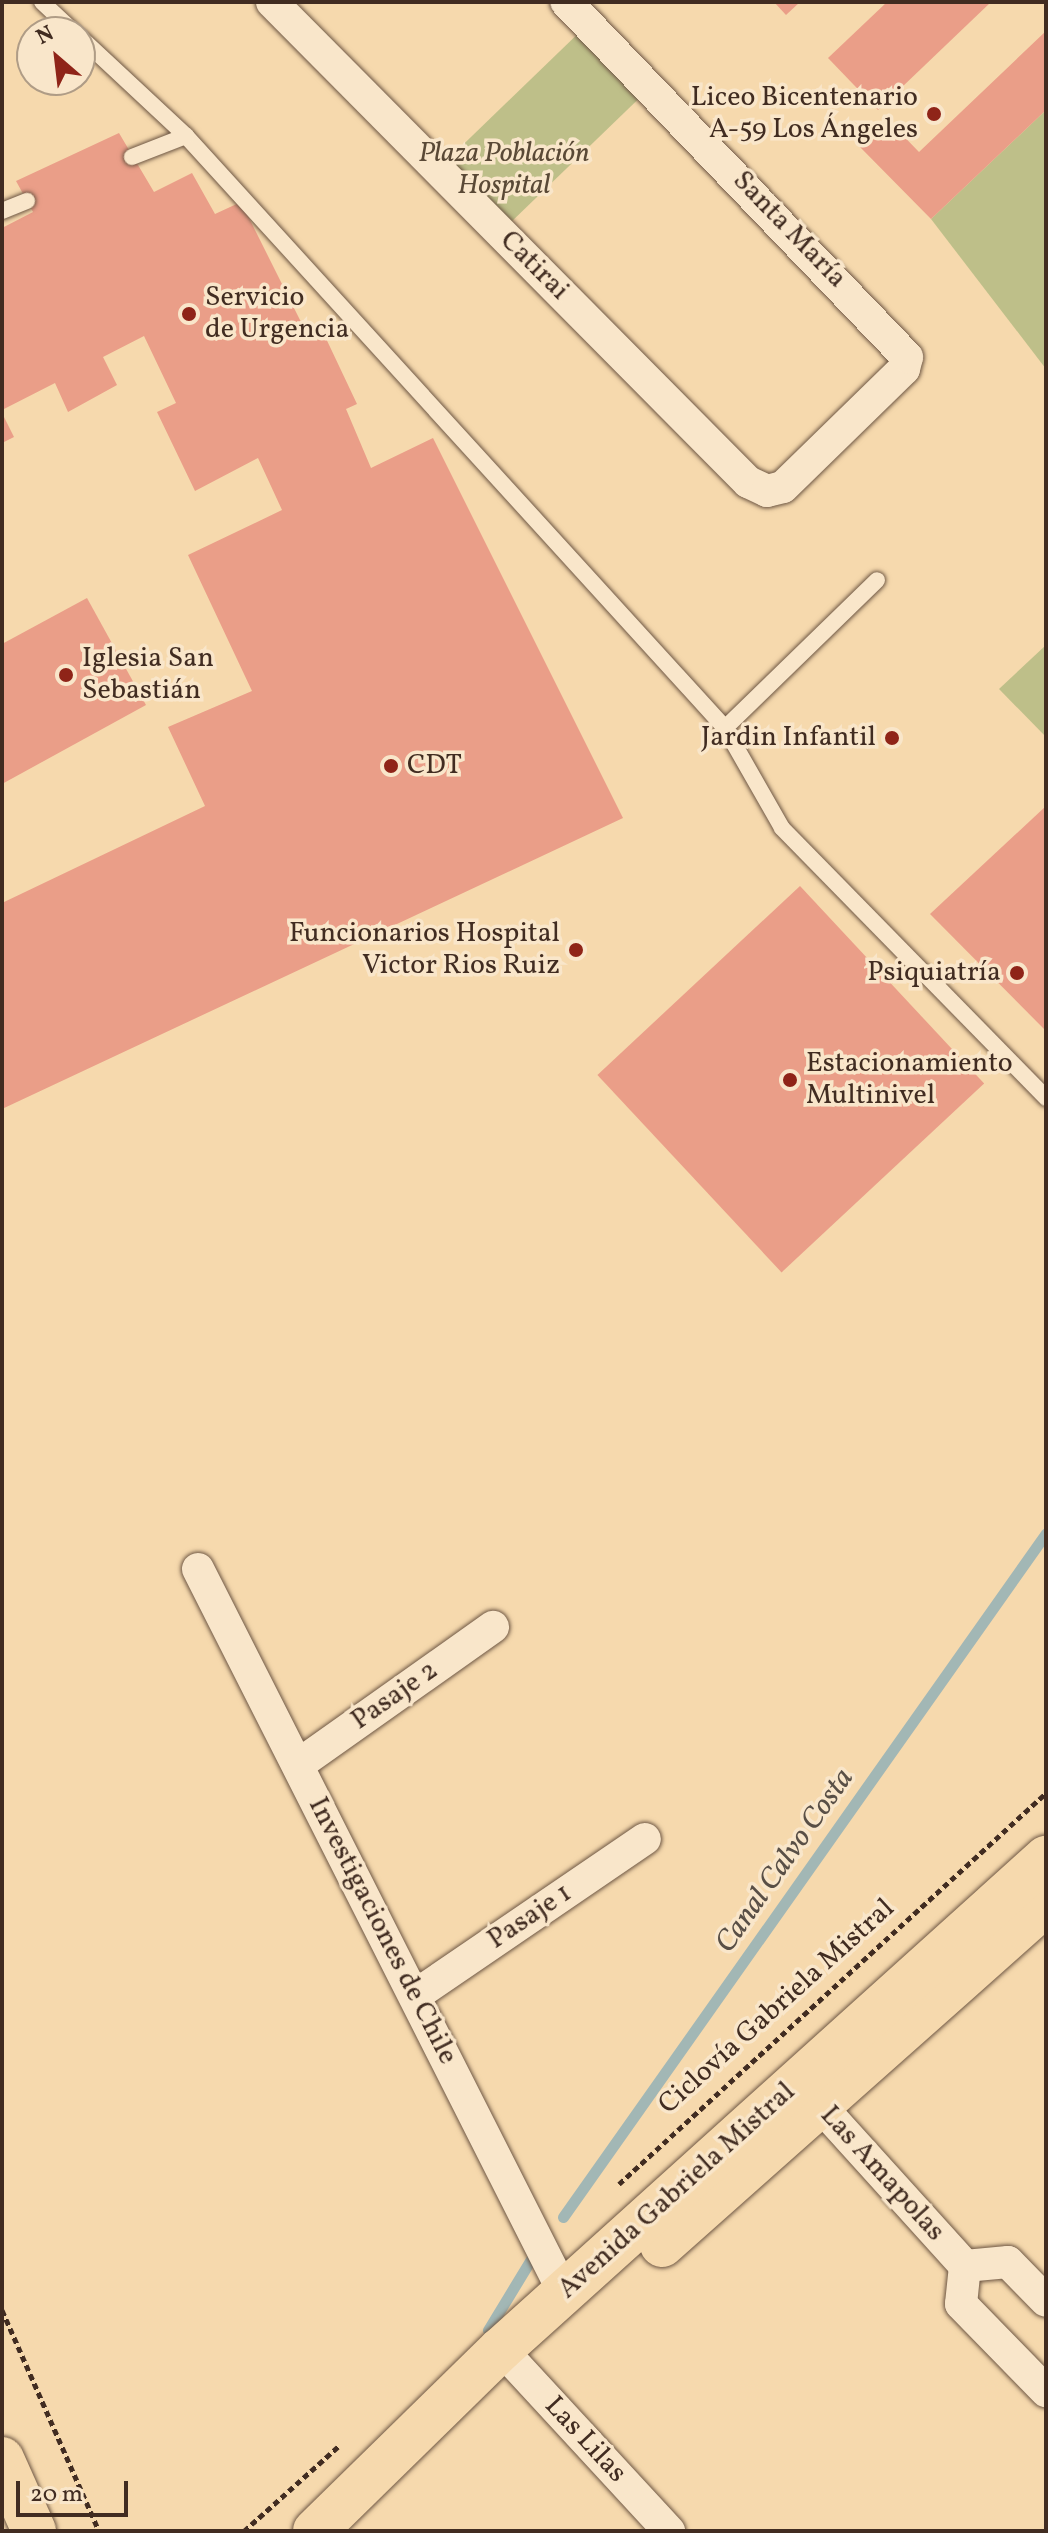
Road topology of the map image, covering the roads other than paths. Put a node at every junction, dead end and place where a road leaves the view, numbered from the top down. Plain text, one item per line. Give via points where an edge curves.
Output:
1 (42, 2) edge
2 (272, 2) edge
3 (567, 2) edge
4 (57, 16) edge
5 (96, 52) edge
6 (186, 136) junction
7 (132, 157) dead end
8 (27, 201) dead end
9 (2, 211) edge
10 (907, 357) joint
11 (877, 580) dead end
12 (725, 728) junction
13 (1046, 1098) edge
14 (198, 1569) dead end
15 (493, 1627) dead end
16 (298, 1765) junction
17 (645, 1839) dead end
18 (1046, 1858) edge
19 (1046, 1904) edge
20 (416, 1995) junction
21 (809, 2093) junction
22 (965, 2266) junction
23 (564, 2293) junction
24 (1046, 2301) edge
25 (511, 2360) junction
26 (1046, 2391) edge
27 (2, 2459) edge
28 (34, 2531) edge
29 (315, 2531) edge
30 (335, 2531) edge
31 (669, 2531) edge

1 - 4 lane
2 - 10 street, Catirai via 748,482 767,491 783,487 904,369
3 - 10 street, Santa María
5 - 6 lane
6 - 7 lane
6 - 12 lane
8 - 9 lane
11 - 12 lane
12 - 13 lane via 782,828
14 - 16 street, Investigaciones de Chile
15 - 16 street, Pasaje 2
16 - 20 street, Investigaciones de Chile
17 - 20 street, Pasaje 1
18 - 21 main road, Avenida Gabriela Mistral
19 - 21 main road, Avenida Gabriela Mistral
20 - 23 street, Investigaciones de Chile
21 - 22 street, Las Amapolas
21 - 23 main road, Avenida Gabriela Mistral
21 - 25 main road, Avenida Gabriela Mistral
22 - 24 street, Las Amapolas via 1008,2262
22 - 26 street, Las Amapolas via 961,2304
23 - 25 main road, Avenida Gabriela Mistral
25 - 29 main road, Avenida Gabriela Mistral
25 - 30 main road, Avenida Gabriela Mistral
25 - 31 street, Las Lilas
27 - 28 main road

